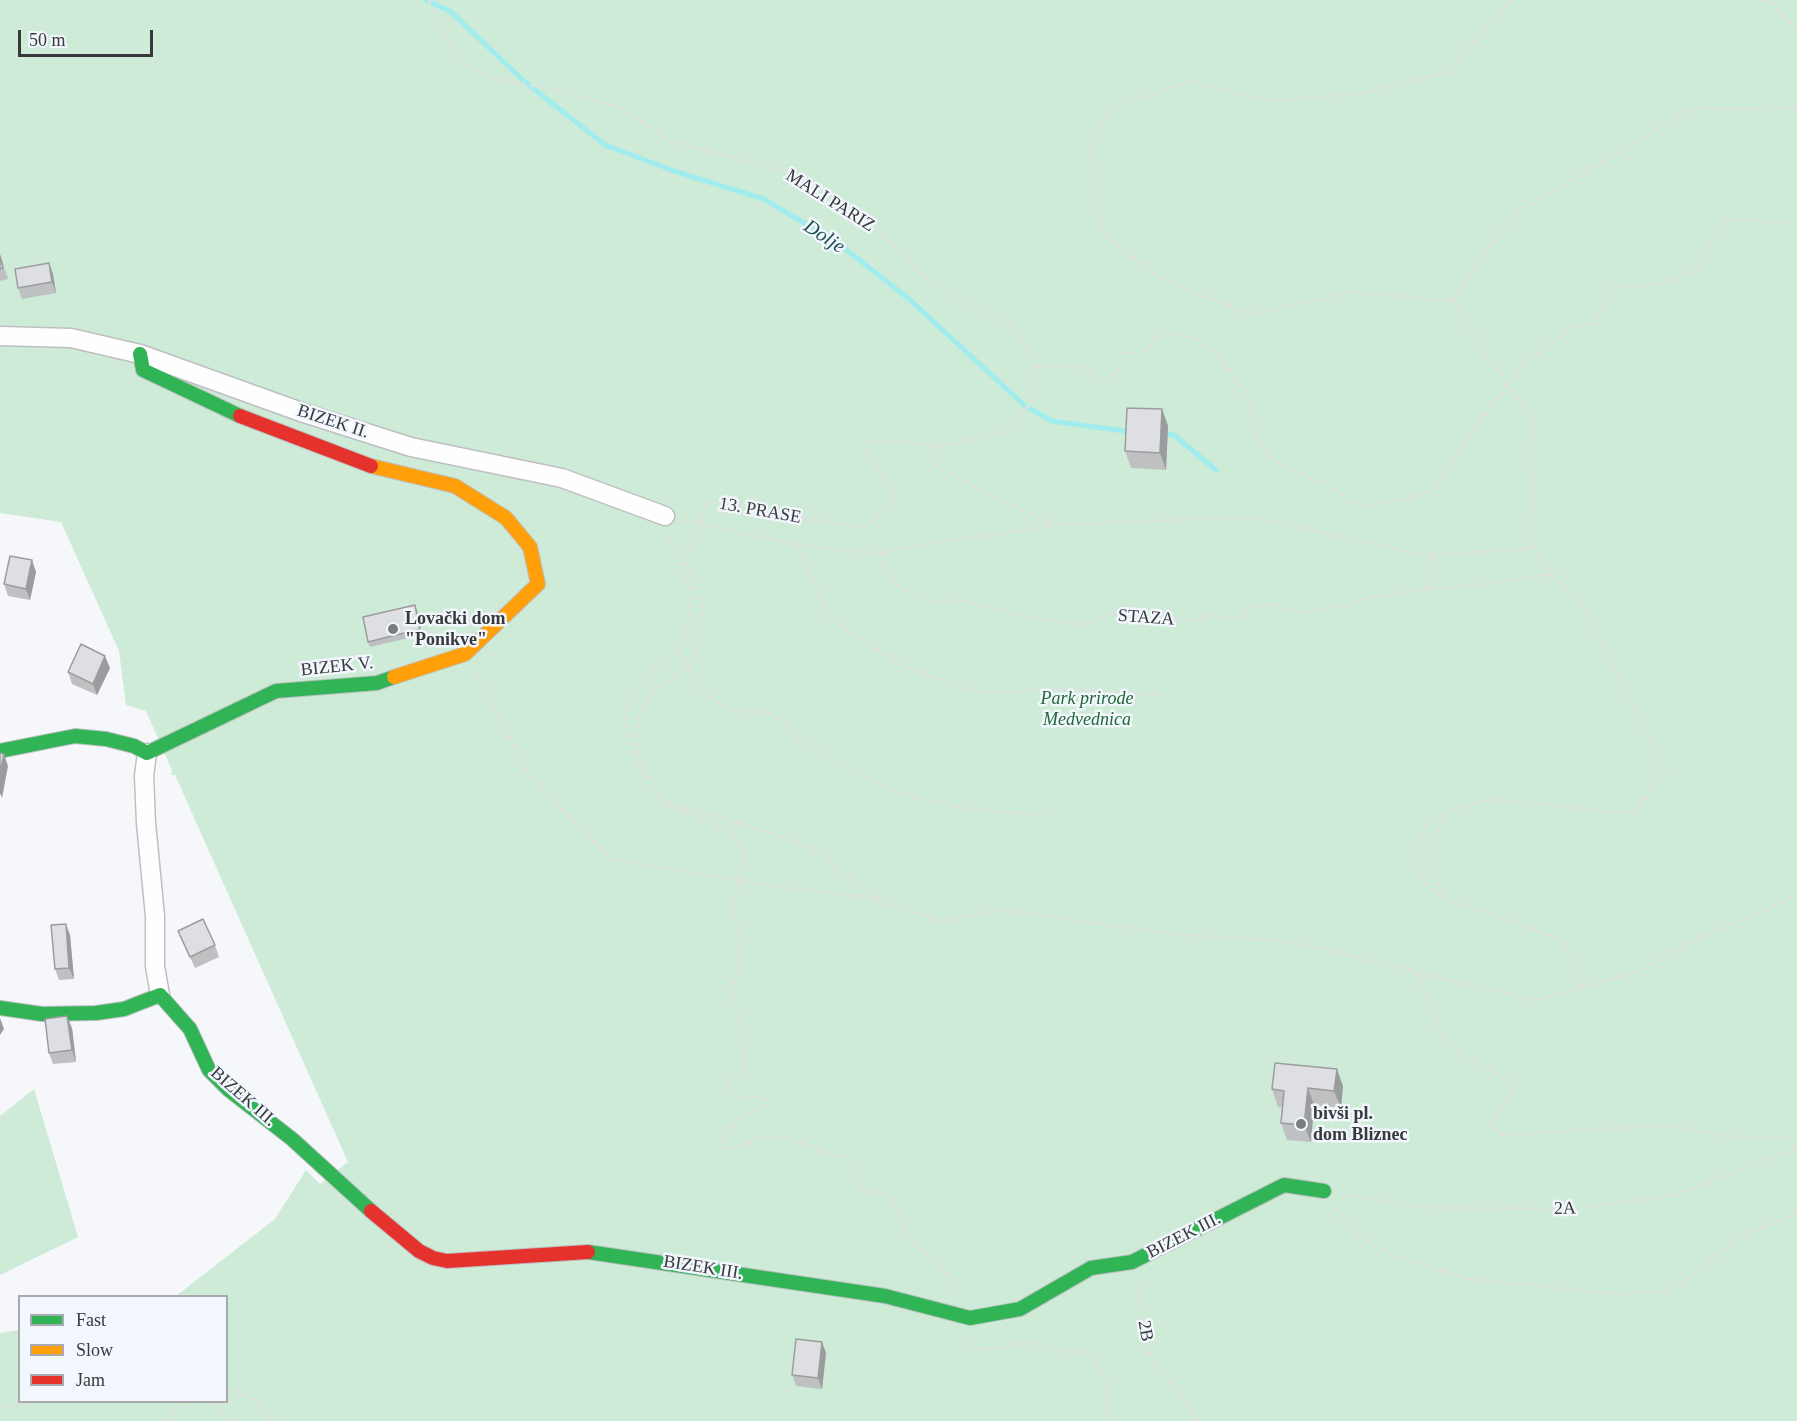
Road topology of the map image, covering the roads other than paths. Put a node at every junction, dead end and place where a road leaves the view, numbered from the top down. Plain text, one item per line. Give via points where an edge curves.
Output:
1 (0, 336) edge
2 (140, 354) junction
3 (664, 515) road end
4 (0, 752) edge
5 (147, 753) junction
6 (159, 994) junction
7 (0, 1008) edge
8 (1324, 1191) road end

1 - 2 street, BIZEK II. via 71,338
2 - 3 street, BIZEK II. via 411,447 562,478
2 - 5 street, BIZEK V. via 143,370 229,412 377,468 454,486 506,518 530,547 538,584 465,654 376,683 276,691
4 - 5 street via 75,736 106,739
5 - 6 street via 146,823
6 - 7 street via 124,1009 96,1013 42,1014
6 - 8 street, BIZEK III. via 190,1029 209,1070 229,1090 292,1138 388,1227 419,1251 447,1261 587,1252 885,1296 970,1318 1020,1309 1090,1268 1132,1262 1284,1185

